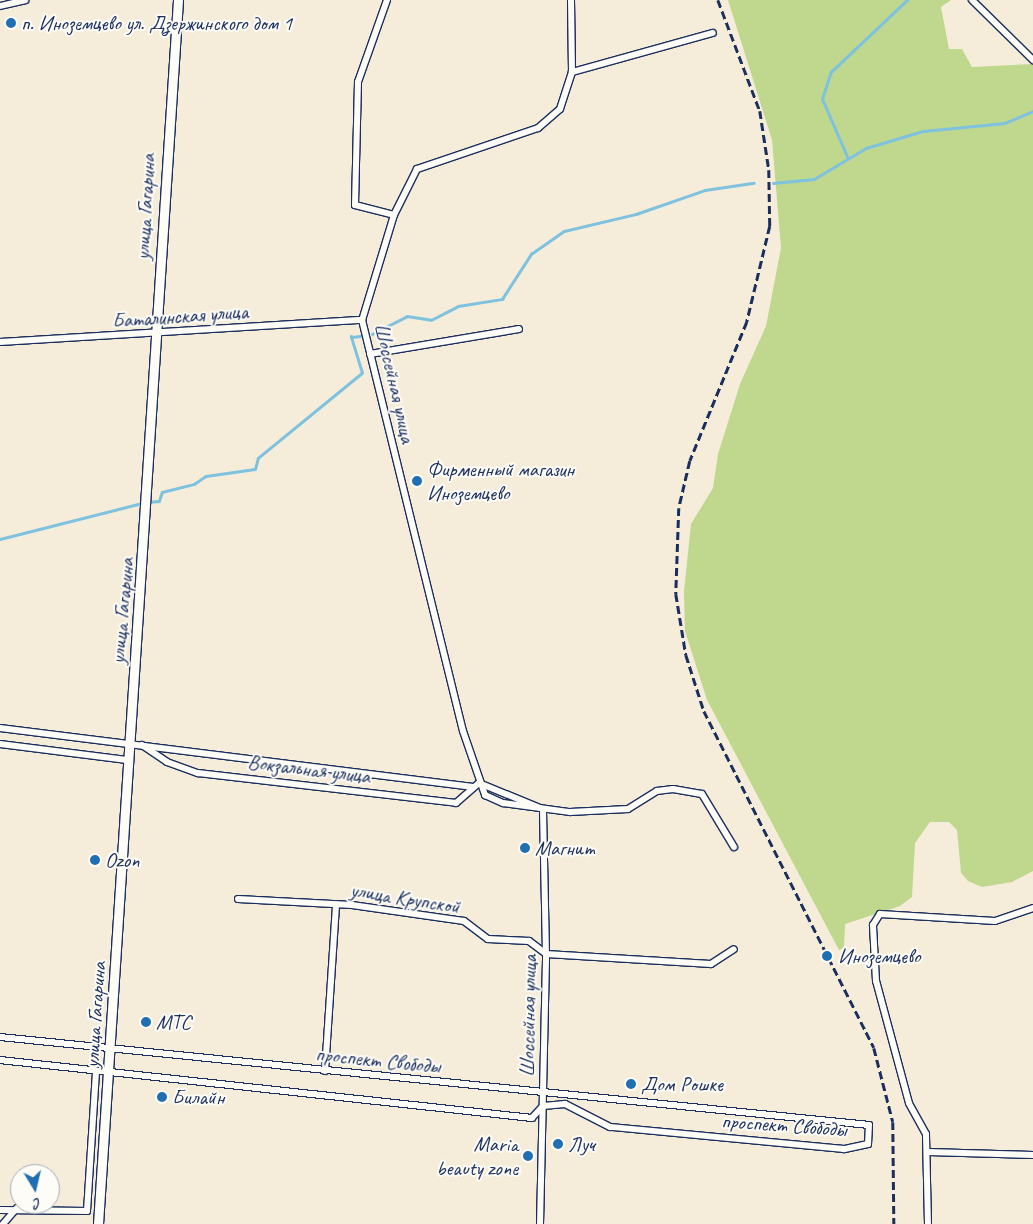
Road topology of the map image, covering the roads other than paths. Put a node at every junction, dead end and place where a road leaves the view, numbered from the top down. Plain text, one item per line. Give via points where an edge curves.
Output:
1 (25, 0) edge
2 (178, 0) edge
3 (387, 0) edge
4 (571, 0) edge
5 (972, 0) edge
6 (0, 6) edge
7 (713, 33) dead end
8 (1033, 60) edge
9 (572, 72) junction
10 (394, 215) junction
11 (362, 320) junction
12 (519, 329) dead end
13 (155, 336) junction
14 (0, 342) edge
15 (370, 354) junction
16 (0, 728) edge
17 (0, 744) edge
18 (128, 745) junction
19 (142, 745) junction
20 (127, 760) junction
21 (479, 783) junction
22 (471, 787) junction
23 (543, 810) junction
24 (734, 847) dead end
25 (238, 899) dead end
26 (336, 904) junction
27 (1033, 908) edge
28 (734, 950) dead end
29 (546, 954) junction
30 (0, 1037) edge
31 (110, 1049) junction
32 (0, 1060) edge
33 (96, 1070) junction
34 (109, 1071) junction
35 (325, 1071) junction
36 (543, 1093) junction
37 (543, 1106) junction
38 (928, 1152) junction
39 (1033, 1155) edge
40 (60, 1210) edge
41 (12, 1214) edge
42 (3, 1224) edge
43 (98, 1224) edge
44 (540, 1224) edge
45 (928, 1224) edge

1 - 6 street
2 - 13 main road, улица Гагарина
3 - 10 street via 358,82 355,205
4 - 9 street, Шоссейная улица
5 - 8 street
7 - 9 street
9 - 10 street, Шоссейная улица via 560,109 538,128 417,169
10 - 11 street, Шоссейная улица
11 - 13 street, Баталинская улица
11 - 15 street, Шоссейная улица
12 - 15 street
13 - 14 street, Баталинская улица
13 - 18 main road, улица Гагарина via 148,490
15 - 21 street, Шоссейная улица
16 - 18 street, Вокзальная улица
17 - 20 street
18 - 19 street, Вокзальная улица
18 - 20 main road, улица Гагарина
19 - 22 street, Вокзальная улица
19 - 22 street, Вокзальная улица via 167,762 198,773 456,803
20 - 31 main road, улица Гагарина
21 - 22 street, Вокзальная улица
21 - 23 street
21 - 23 street via 492,800
23 - 24 street via 628,809 656,791 702,794
23 - 29 street, Шоссейная улица
25 - 26 street, улица Крупской
26 - 29 street, улица Крупской via 464,921 488,939 529,941
26 - 35 street
27 - 38 street via 995,921 880,914 873,925 876,981 909,1103 926,1134
28 - 29 street, улица Крупской via 711,964
29 - 36 street, Шоссейная улица
30 - 31 street, проспект Свободы
31 - 34 main road, улица Гагарина
31 - 35 street, проспект Свободы
32 - 33 street, проспект Свободы
33 - 34 street, проспект Свободы
33 - 40 street via 87,1211
34 - 37 street, проспект Свободы via 532,1118
34 - 43 main road, улица Гагарина
35 - 36 street, проспект Свободы
36 - 37 street, Шоссейная улица
36 - 37 street, проспект Свободы via 869,1125 868,1144 844,1149 610,1127 564,1104
37 - 44 street, Шоссейная улица
38 - 39 street
38 - 45 street
41 - 42 street

